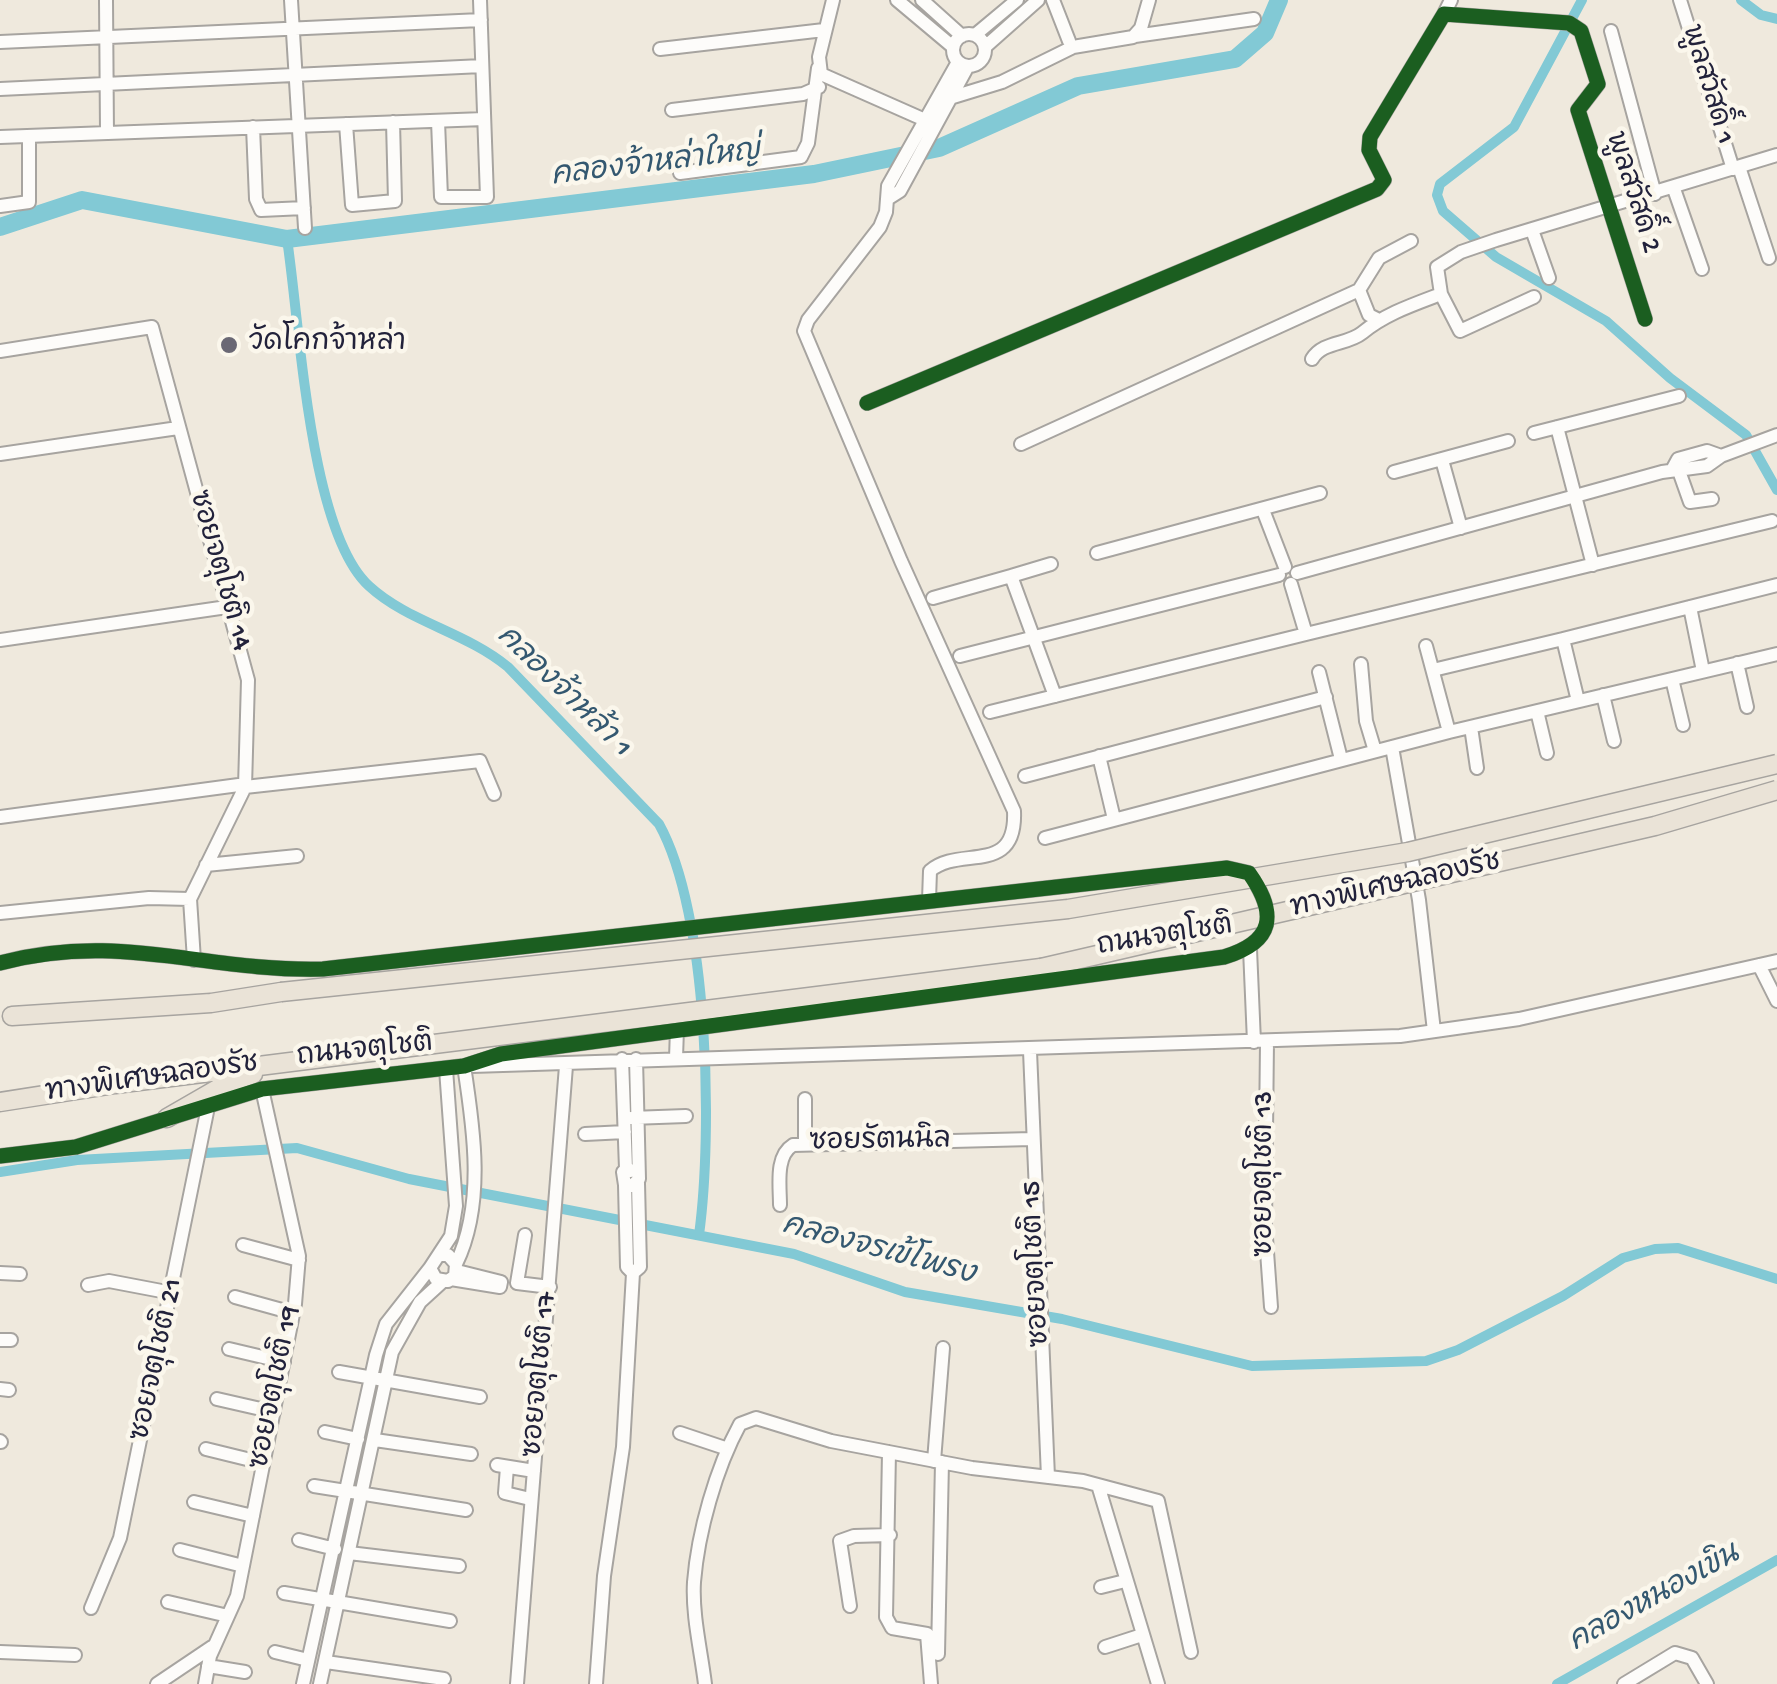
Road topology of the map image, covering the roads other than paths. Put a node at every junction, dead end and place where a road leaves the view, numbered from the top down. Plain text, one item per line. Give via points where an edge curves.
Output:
1 (106, 0) edge
2 (291, 0) edge
3 (480, 0) edge
4 (833, 0) edge
5 (898, 0) edge
6 (922, 0) edge
7 (1017, 0) edge
8 (1038, 0) edge
9 (1053, 0) edge
10 (1150, 0) edge
11 (1451, 0) edge
12 (1680, 0) edge
13 (1444, 14) junction
14 (1254, 19) dead end
15 (480, 20) junction
16 (291, 29) junction
17 (824, 30) junction
18 (1611, 31) dead end
19 (1135, 36) junction
20 (106, 37) junction
21 (969, 41) junction
22 (0, 42) edge
23 (1068, 42) dead end
24 (660, 49) dead end
25 (967, 64) junction
26 (482, 66) junction
27 (818, 68) junction
28 (293, 77) junction
29 (836, 82) junction
30 (106, 85) junction
31 (992, 85) junction
32 (0, 89) edge
33 (815, 89) junction
34 (952, 97) junction
35 (672, 110) dead end
36 (484, 119) junction
37 (924, 120) junction
38 (438, 121) junction
39 (394, 122) junction
40 (346, 124) junction
41 (298, 126) junction
42 (252, 128) junction
43 (107, 133) junction
44 (28, 136) junction
45 (0, 137) edge
46 (922, 139) junction
47 (1777, 155) edge
48 (1736, 168) junction
49 (680, 173) dead end
50 (1674, 189) junction
51 (1655, 194) junction
52 (0, 206) edge
53 (1610, 207) junction
54 (304, 208) junction
55 (306, 228) dead end
56 (1532, 230) junction
57 (1411, 241) dead end
58 (1769, 258) dead end
59 (1702, 268) dead end
60 (1549, 278) dead end
61 (1359, 290) junction
62 (1441, 294) junction
63 (1534, 297) dead end
64 (1377, 319) junction
65 (1645, 319) dead end
66 (0, 351) edge
67 (1312, 359) dead end
68 (1679, 396) dead end
69 (867, 403) dead end
70 (1557, 427) junction
71 (178, 428) junction
72 (1534, 433) dead end
73 (1774, 436) edge
74 (1508, 441) dead end
75 (1021, 444) dead end
76 (0, 454) edge
77 (1442, 460) junction
78 (1676, 470) junction
79 (1394, 472) dead end
80 (1320, 493) dead end
81 (1575, 496) junction
82 (1712, 499) dead end
83 (1263, 510) junction
84 (1772, 521) dead end
85 (1461, 528) junction
86 (1096, 553) dead end
87 (1051, 564) dead end
88 (1593, 565) junction
89 (1288, 575) junction
90 (1011, 576) junction
91 (1777, 585) edge
92 (933, 598) dead end
93 (228, 607) junction
94 (1690, 607) junction
95 (1306, 634) junction
96 (1035, 637) junction
97 (1563, 638) junction
98 (0, 640) edge
99 (1426, 646) dead end
100 (1777, 654) edge
101 (960, 656) dead end
102 (1737, 663) junction
103 (1361, 664) dead end
104 (1432, 670) junction
105 (1702, 671) junction
106 (1319, 672) dead end
107 (1672, 678) junction
108 (1603, 695) junction
109 (1055, 696) junction
110 (1326, 697) junction
111 (1578, 701) junction
112 (1746, 707) dead end
113 (1538, 711) junction
114 (990, 712) dead end
115 (1683, 725) dead end
116 (1470, 727) junction
117 (1449, 732) junction
118 (1614, 741) dead end
119 (1392, 747) junction
120 (1375, 751) junction
121 (1546, 752) dead end
122 (1098, 756) junction
123 (1341, 759) junction
124 (1777, 764) edge
125 (1476, 768) dead end
126 (1025, 776) dead end
127 (246, 786) junction
128 (1777, 790) edge
129 (494, 794) dead end
130 (0, 816) edge
131 (1114, 819) junction
132 (1045, 838) dead end
133 (296, 856) dead end
134 (206, 864) junction
135 (190, 899) junction
136 (928, 900) junction
137 (0, 913) edge
138 (1250, 950) junction
139 (194, 960) junction
140 (1777, 960) edge
141 (0, 963) edge
142 (1759, 964) junction
143 (1777, 1001) edge
144 (722, 1014) junction
145 (12, 1016) dead end
146 (681, 1022) junction
147 (1434, 1031) junction
148 (1260, 1042) junction
149 (1030, 1051) junction
150 (683, 1058) junction
151 (629, 1059) junction
152 (287, 1062) junction
153 (467, 1066) junction
154 (566, 1066) junction
155 (446, 1068) junction
156 (262, 1088) junction
157 (805, 1100) dead end
158 (0, 1102) edge
159 (208, 1107) junction
160 (686, 1116) dead end
161 (167, 1118) junction
162 (628, 1123) junction
163 (586, 1134) dead end
164 (1032, 1139) junction
165 (806, 1144) junction
166 (0, 1156) edge
167 (780, 1205) dead end
168 (524, 1234) dead end
169 (243, 1245) dead end
170 (439, 1255) junction
171 (298, 1260) junction
172 (430, 1268) junction
173 (0, 1272) edge
174 (20, 1274) dead end
175 (452, 1274) junction
176 (88, 1285) dead end
177 (550, 1287) junction
178 (172, 1293) junction
179 (235, 1298) dead end
180 (1270, 1306) dead end
181 (293, 1312) junction
182 (943, 1348) dead end
183 (229, 1349) dead end
184 (284, 1362) junction
185 (340, 1372) dead end
186 (371, 1378) junction
187 (386, 1382) junction
188 (480, 1397) dead end
189 (217, 1399) dead end
190 (274, 1412) junction
191 (324, 1432) dead end
192 (680, 1433) dead end
193 (358, 1438) junction
194 (375, 1440) junction
195 (206, 1449) dead end
196 (728, 1450) junction
197 (889, 1452) junction
198 (471, 1454) dead end
199 (938, 1461) junction
200 (263, 1463) junction
201 (534, 1471) junction
202 (1048, 1477) junction
203 (1098, 1485) junction
204 (314, 1486) dead end
205 (355, 1493) junction
206 (530, 1499) junction
207 (194, 1502) dead end
208 (466, 1510) dead end
209 (252, 1516) junction
210 (890, 1535) junction
211 (299, 1540) dead end
212 (335, 1549) junction
213 (180, 1550) dead end
214 (350, 1553) junction
215 (243, 1566) junction
216 (459, 1566) dead end
217 (1124, 1581) junction
218 (1101, 1588) dead end
219 (284, 1593) dead end
220 (168, 1602) dead end
221 (322, 1603) junction
222 (339, 1605) junction
223 (850, 1606) dead end
224 (92, 1608) dead end
225 (228, 1616) junction
226 (450, 1621) dead end
227 (1142, 1635) junction
228 (214, 1645) junction
229 (1105, 1647) dead end
230 (0, 1652) edge
231 (275, 1652) dead end
232 (1191, 1652) dead end
233 (938, 1654) dead end
234 (75, 1655) dead end
235 (308, 1660) junction
236 (326, 1662) junction
237 (208, 1666) junction
238 (245, 1672) dead end
239 (444, 1678) dead end
240 (1634, 1682) edge
241 (157, 1684) edge
242 (205, 1684) edge
243 (303, 1684) edge
244 (320, 1684) edge
245 (516, 1684) edge
246 (596, 1684) edge
247 (705, 1684) edge
248 (931, 1684) edge
249 (1158, 1684) edge
250 (1706, 1684) edge

1 - 20 street
2 - 16 street
3 - 15 street
4 - 17 street
5 - 21 street
6 - 21 street
7 - 21 street
8 - 21 street
9 - 23 street
10 - 19 street
11 - 13 street
12 - 48 street, พูลสวัสดิ์ 1
13 - 53 street, พูลสวัสดิ์ 2 via 1575,27 1598,84 1578,110
13 - 69 street via 1370,136 1369,150 1384,180 1378,188
14 - 19 street
15 - 16 street
15 - 26 street
16 - 20 street
16 - 28 street
17 - 24 street
17 - 27 street
18 - 51 street
19 - 31 street via 1073,48
20 - 22 street
20 - 30 street
21 - 25 street
21 - 25 street via 984,56
25 - 31 street
25 - 34 street
25 - 37 street
26 - 28 street
26 - 36 street
27 - 29 street
27 - 33 street
28 - 30 street
28 - 41 street
29 - 33 street
29 - 37 street
30 - 32 street
30 - 43 street
31 - 34 street
33 - 35 street
33 - 49 street via 800,157
34 - 46 street
36 - 38 street
36 - 38 street via 487,197 473,198 440,196
37 - 46 street
38 - 39 street
39 - 40 street
39 - 40 street via 395,201 352,205
40 - 41 street
41 - 42 street
41 - 54 street
42 - 43 street
42 - 54 street via 261,210
43 - 44 street
44 - 45 street
44 - 52 street via 29,202
46 - 136 street via 880,227 804,331 1014,812 1014,829 1000,850 930,871
47 - 48 street
48 - 50 street
48 - 58 street, พูลสวัสดิ์ 1
50 - 51 street
50 - 59 street
51 - 53 street
53 - 56 street
53 - 65 street, พูลสวัสดิ์ 2
54 - 55 street
56 - 60 street
56 - 62 street via 1461,252 1437,267
57 - 61 street via 1379,258
61 - 64 street
61 - 75 street
62 - 63 street via 1460,331
62 - 64 street
64 - 67 street
66 - 71 street, ซอยจตุโชติ 14 via 152,327
68 - 70 street
70 - 72 street
70 - 81 street
71 - 76 street
71 - 93 street, ซอยจตุโชติ 14
73 - 78 street via 1707,466
74 - 77 street
77 - 79 street
77 - 85 street
78 - 81 street
78 - 82 street via 1690,502
80 - 83 street
81 - 85 street
81 - 88 street
83 - 86 street
83 - 89 street
84 - 88 street
85 - 89 street
87 - 90 street
88 - 95 street
89 - 95 street
89 - 96 street
90 - 92 street
90 - 96 street
91 - 94 street
93 - 98 street
93 - 127 street, ซอยจตุโชติ 14 via 248,680
94 - 97 street
94 - 105 street
95 - 109 street
96 - 101 street
96 - 109 street
97 - 104 street
97 - 111 street
99 - 104 street
100 - 102 street
102 - 105 street
102 - 112 street
103 - 120 street
104 - 117 street
105 - 107 street
106 - 110 street
107 - 108 street
107 - 115 street
108 - 111 street
108 - 118 street
109 - 114 street
110 - 122 street
110 - 123 street
111 - 113 street
113 - 116 street
113 - 121 street
116 - 117 street
116 - 125 street
117 - 119 street
119 - 120 street
119 - 147 street
120 - 123 street
122 - 126 street
122 - 131 street
123 - 131 street
124 - 145 highway, ทางพิเศษฉลองรัช, bridge via 1423,850 1068,909 210,1003
127 - 129 street via 482,762
127 - 130 street
127 - 134 street, ซอยจตุโชติ 14
128 - 144 highway, ทางพิเศษฉลองรัช, bridge via 1655,826 1074,962 822,994
131 - 132 street
133 - 134 street
134 - 135 street, ซอยจตุโชติ 14
135 - 137 street
135 - 139 street, ซอยจตุโชติ 14
136 - 138 street, ถนนจตุโชติ via 1227,868 1249,873 1264,894 1264,932
136 - 139 street, ถนนจตุโชติ via 323,968 266,970
138 - 144 street, ถนนจตุโชติ
138 - 148 street, ซอยจตุโชติ 13
139 - 141 street, ถนนจตุโชติ via 100,948
140 - 142 street, ถนนจตุโชติ
142 - 143 street
142 - 147 street, ถนนจตุโชติ via 1519,1019
144 - 146 highway, ทางพิเศษฉลองรัช
146 - 150 street
146 - 152 highway, ทางพิเศษฉลองรัช
146 - 153 street, ถนนจตุโชติ
147 - 148 street, ถนนจตุโชติ
148 - 149 street, ถนนจตุโชติ
148 - 180 street, ซอยจตุโชติ 13
149 - 150 street, ถนนจตุโชติ
149 - 164 street, ซอยจตุโชติ 15
150 - 151 street, ถนนจตุโชติ
151 - 154 street, ถนนจตุโชติ
151 - 162 street
152 - 158 highway, ทางพิเศษฉลองรัช
152 - 161 highway via 226,1084
153 - 154 street, ถนนจตุโชติ
153 - 155 street, ถนนจตุโชติ
153 - 175 street via 473,1203
154 - 177 street, ซอยจตุโชติ 17
155 - 156 street, ถนนจตุโชติ
155 - 170 street via 456,1200 451,1236
156 - 159 street, ถนนจตุโชติ
156 - 171 street, ซอยจตุโชติ 19
157 - 165 street
159 - 161 street, ถนนจตุโชติ
159 - 178 street, ซอยจตุโชติ 21
160 - 162 street
161 - 166 street, ถนนจตุโชติ via 76,1147
162 - 163 street
162 - 246 street via 633,1247 627,1267 633,1273 623,1447
164 - 165 street, ซอยรัตนนิล
164 - 202 street, ซอยจตุโชติ 15
165 - 167 street, ซอยรัตนนิล via 786,1150
168 - 177 street via 516,1282
169 - 171 street
170 - 172 street
170 - 175 street via 452,1257
171 - 181 street, ซอยจตุโชติ 19
172 - 175 street via 436,1279
172 - 186 street via 386,1324
173 - 174 street
175 - 187 street via 405,1325
176 - 178 street via 108,1281
177 - 201 street, ซอยจตุโชติ 17
178 - 224 street, ซอยจตุโชติ 21 via 120,1538
179 - 181 street
181 - 184 street, ซอยจตุโชติ 19
182 - 199 street
183 - 184 street
184 - 190 street, ซอยจตุโชติ 19
185 - 186 street
186 - 187 street
186 - 193 street
187 - 188 street
187 - 194 street
189 - 190 street
190 - 200 street, ซอยจตุโชติ 19
191 - 193 street
192 - 196 street
193 - 205 street
194 - 198 street
194 - 205 street
195 - 200 street
196 - 197 street via 740,1424 756,1418
196 - 247 street via 694,1583
197 - 199 street
197 - 210 street
199 - 202 street
199 - 233 street
200 - 209 street, ซอยจตุโชติ 19
201 - 206 street, ซอยจตุโชติ 17
201 - 206 street via 502,1466 505,1494
202 - 203 street
203 - 217 street
203 - 232 street via 1158,1501
204 - 205 street
205 - 208 street
205 - 212 street
205 - 214 street
206 - 245 street, ซอยจตุโชติ 17
207 - 209 street
209 - 215 street, ซอยจตุโชติ 19
210 - 223 street via 840,1541
210 - 248 street via 887,1624 927,1634
211 - 212 street
212 - 221 street
213 - 215 street
214 - 216 street
214 - 222 street
215 - 225 street, ซอยจตุโชติ 19
217 - 218 street
217 - 227 street
219 - 221 street
220 - 225 street
221 - 222 street
221 - 235 street
222 - 226 street
222 - 236 street
225 - 228 street, ซอยจตุโชติ 19
227 - 229 street
227 - 249 street
228 - 237 street, ซอยจตุโชติ 19
228 - 241 street
230 - 234 street
231 - 235 street
235 - 243 street
236 - 239 street
236 - 244 street
237 - 238 street
237 - 242 street, ซอยจตุโชติ 19
240 - 250 street via 1675,1653 1685,1654

